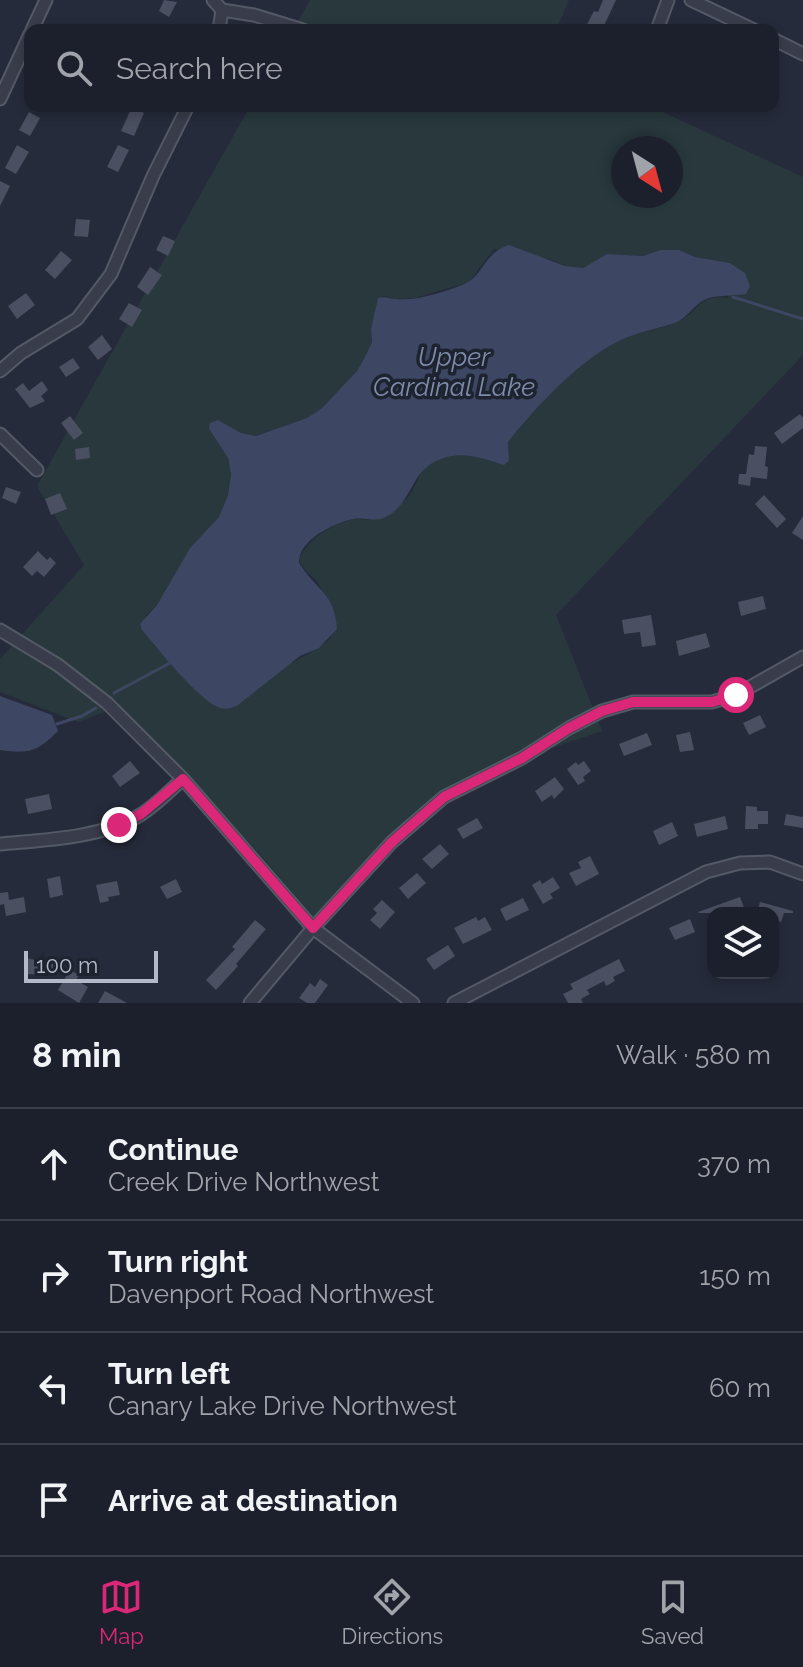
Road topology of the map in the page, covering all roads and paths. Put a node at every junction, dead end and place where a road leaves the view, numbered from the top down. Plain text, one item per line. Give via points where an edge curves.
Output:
1 (46, 0) edge
2 (213, 0) edge
3 (668, 0) edge
4 (691, 0) edge
5 (222, 10) junction
6 (35, 24) edge
7 (220, 24) edge
8 (283, 24) edge
9 (659, 24) edge
10 (741, 24) edge
11 (779, 42) edge
12 (24, 47) edge
13 (803, 54) edge
14 (0, 99) edge
15 (185, 112) edge
16 (0, 371) edge
17 (0, 434) edge
18 (37, 470) dead end
19 (0, 630) edge
20 (803, 657) edge
21 (183, 779) junction
22 (0, 844) edge
23 (803, 874) edge
24 (313, 928) junction
25 (250, 1003) edge
26 (413, 1003) edge
27 (454, 1003) edge

1 - 6 street
2 - 5 street
3 - 9 street
4 - 10 street
5 - 7 street
5 - 8 street
11 - 13 street
12 - 14 street
15 - 16 street via 111,274 77,319
17 - 18 street
19 - 21 street via 93,691
20 - 24 street via 736,695 712,702 633,702 602,711 444,797 392,842
21 - 22 street via 119,825
21 - 24 street
23 - 27 street via 770,862 706,872
24 - 25 street
24 - 26 street

